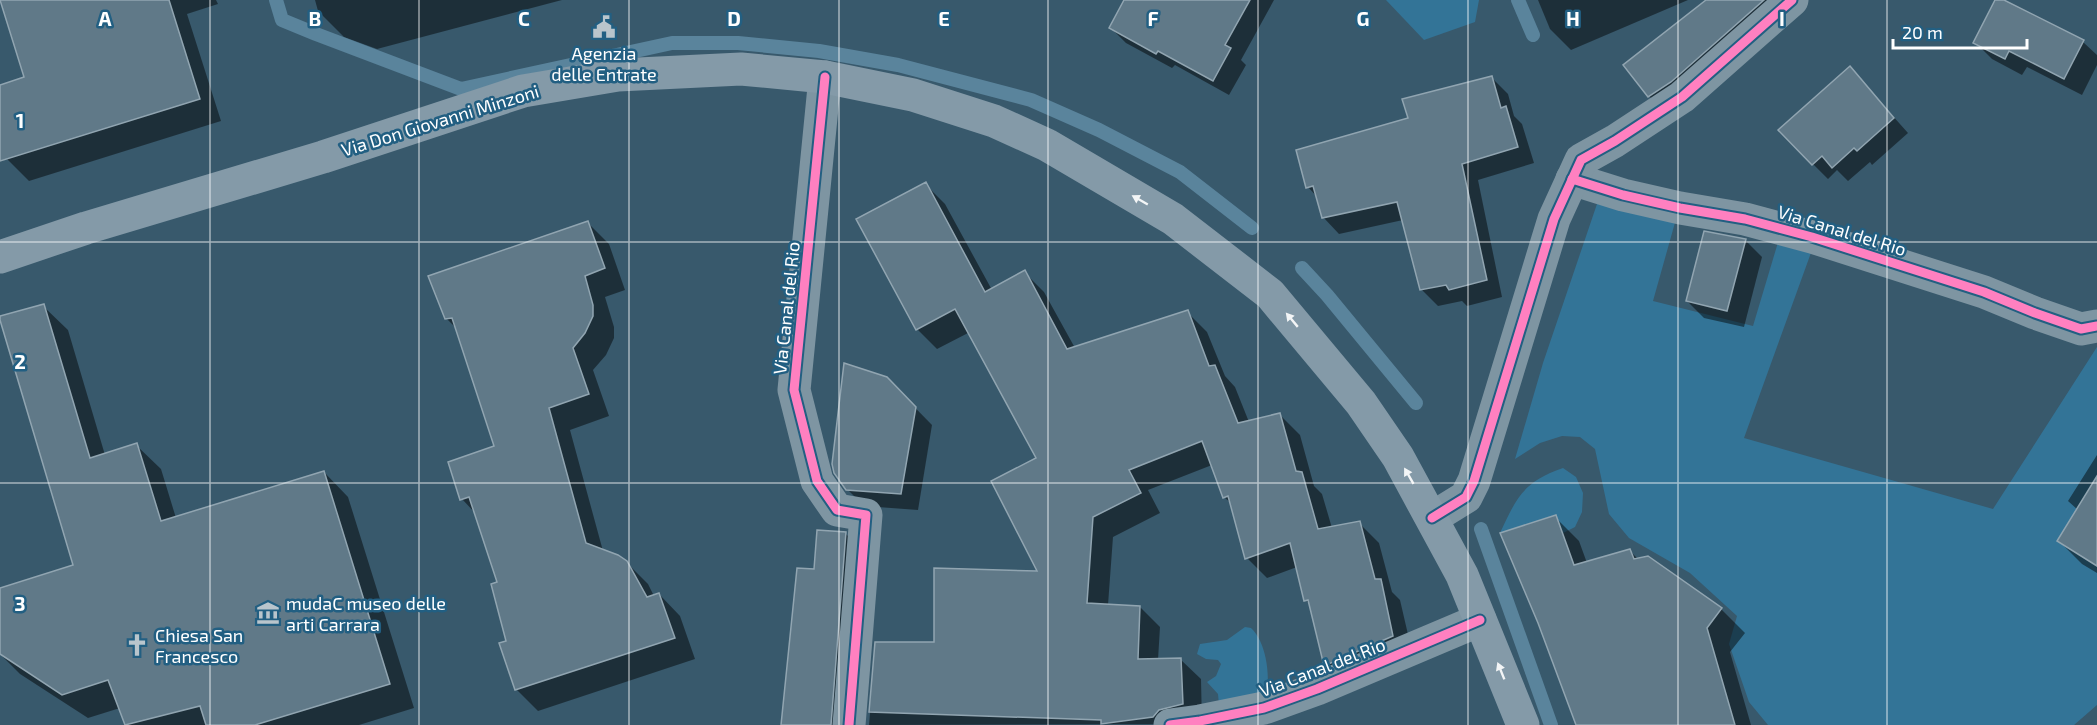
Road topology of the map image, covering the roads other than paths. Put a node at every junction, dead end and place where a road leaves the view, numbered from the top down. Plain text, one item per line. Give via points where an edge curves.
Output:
1 (1792, 0) edge
2 (825, 77) junction
3 (1572, 179) junction
4 (0, 257) edge
5 (2097, 326) edge
6 (1432, 518) junction
7 (1480, 620) junction
8 (849, 725) edge
9 (1170, 725) edge
10 (1523, 725) edge

1 - 3 street via 1682,97 1581,160
2 - 4 main road, Via Don Giovanni Minzoni via 719,70 618,75 523,91
6 -> 2 main road, Via Don Giovanni Minzoni via 1398,457 1361,403 1270,294 1173,219 1047,146 994,121 913,95
2 - 8 street, Via Canal del Rio via 794,390 817,481 837,510 866,515
3 - 5 street, Via Canal del Rio via 1623,195 1801,234 1984,292 2081,328
3 - 6 street via 1554,219 1474,481 1466,497
6 - 7 main road, Via Don Giovanni Minzoni
7 - 9 street, Via Canal del Rio via 1264,708
10 -> 7 main road, Via Don Giovanni Minzoni

